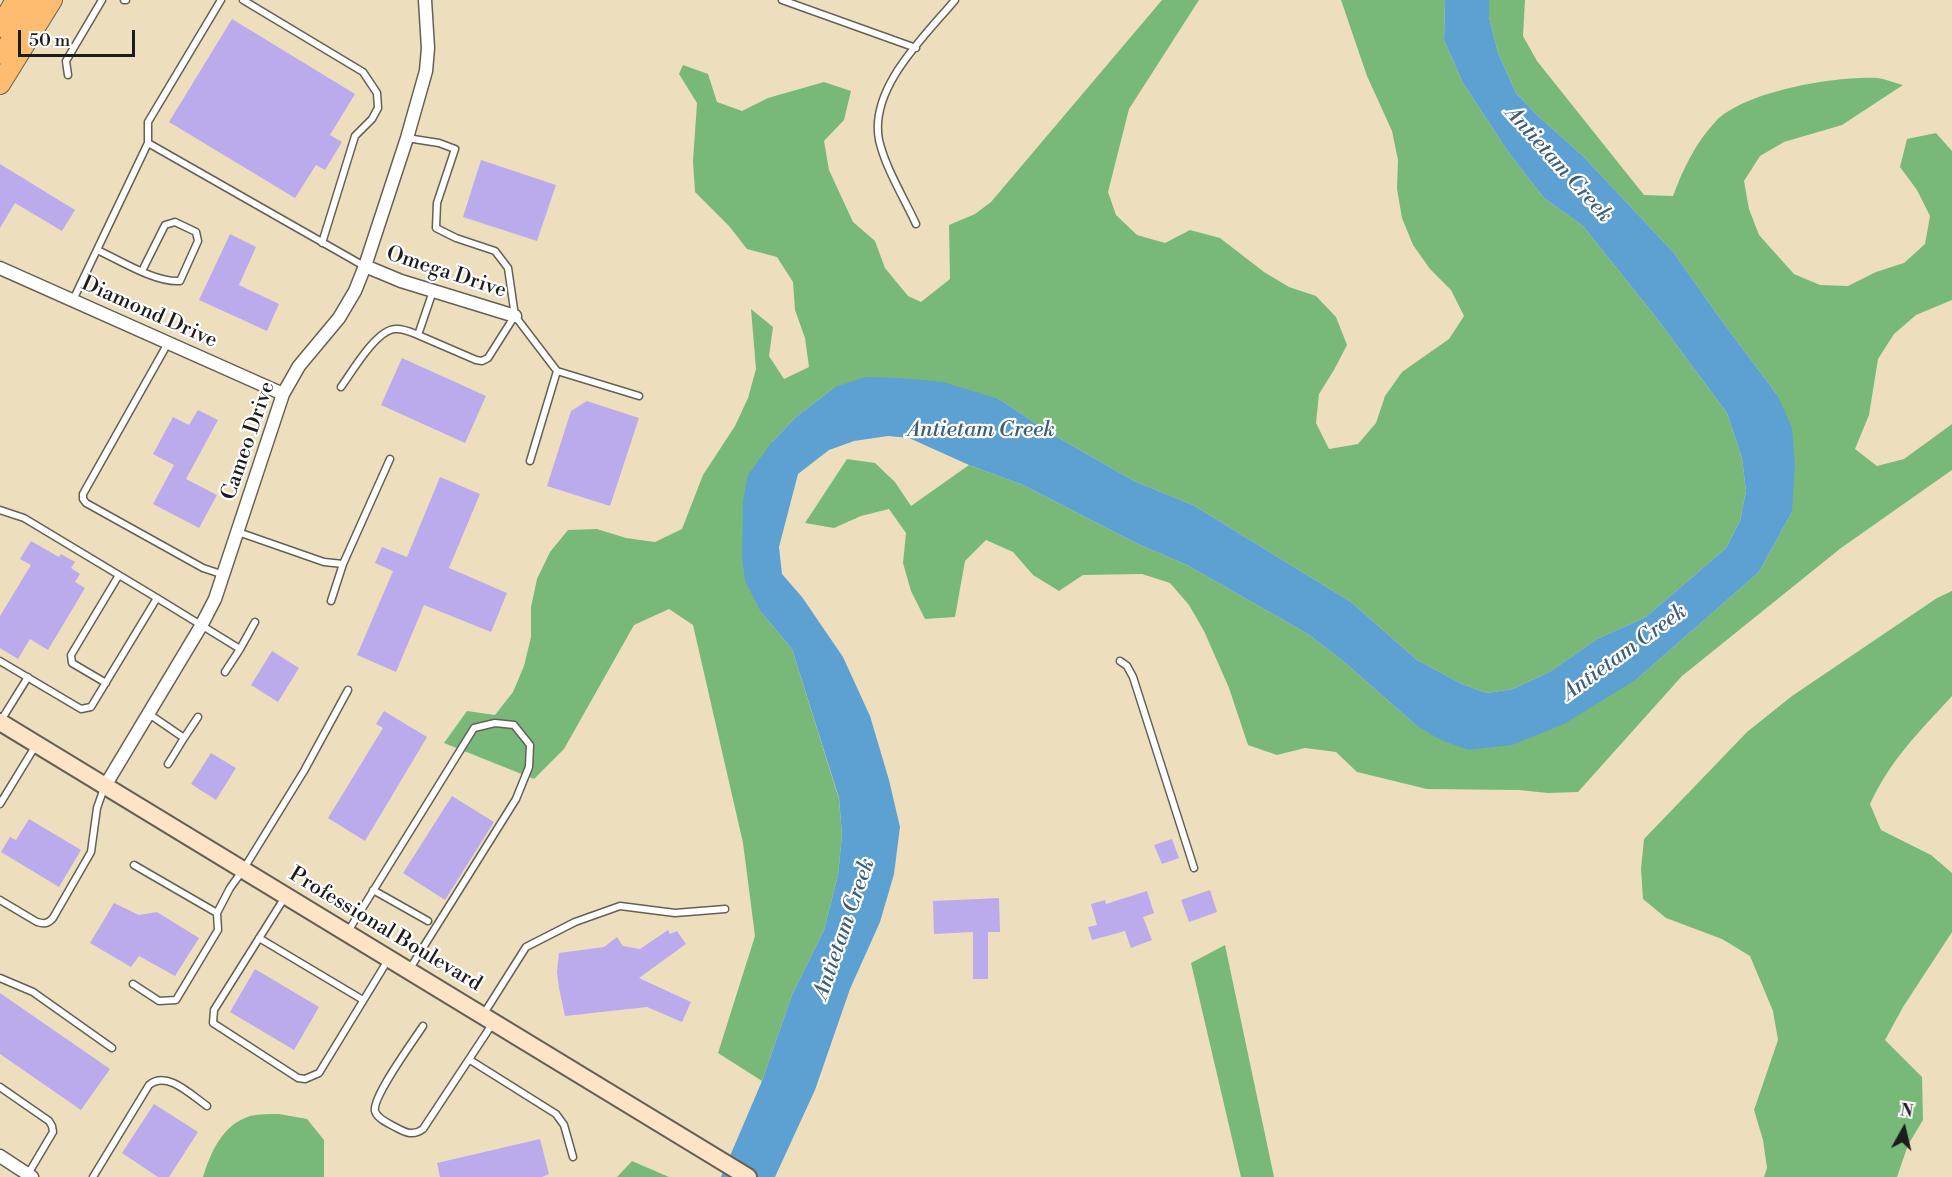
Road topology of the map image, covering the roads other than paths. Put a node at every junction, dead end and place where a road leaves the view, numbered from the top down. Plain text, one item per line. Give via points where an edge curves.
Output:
1 (16, 0) edge
2 (35, 0) edge
3 (52, 0) edge
4 (102, 0) edge
5 (222, 0) edge
6 (243, 0) edge
7 (425, 0) edge
8 (782, 0) edge
9 (955, 0) edge
10 (0, 27) edge
11 (916, 48) junction
12 (68, 75) dead end
13 (0, 77) edge
14 (0, 84) edge
15 (407, 138) junction
16 (148, 143) junction
17 (916, 224) dead end
18 (322, 243) junction
19 (97, 250) junction
20 (365, 266) junction
21 (0, 268) edge
22 (142, 270) junction
23 (433, 291) junction
24 (73, 300) junction
25 (515, 316) junction
26 (418, 334) junction
27 (168, 343) junction
28 (557, 371) junction
29 (341, 387) dead end
30 (283, 394) junction
31 (639, 396) dead end
32 (390, 459) dead end
33 (530, 461) dead end
34 (0, 510) edge
35 (238, 532) junction
36 (343, 564) junction
37 (119, 575) junction
38 (224, 575) junction
39 (157, 598) junction
40 (331, 601) dead end
41 (255, 622) dead end
42 (201, 626) junction
43 (240, 649) junction
44 (0, 661) edge
45 (1120, 661) dead end
46 (225, 672) dead end
47 (28, 677) junction
48 (105, 683) junction
49 (348, 690) dead end
50 (148, 713) junction
51 (198, 717) dead end
52 (0, 722) edge
53 (184, 738) junction
54 (36, 745) junction
55 (168, 764) dead end
56 (105, 786) junction
57 (0, 804) edge
58 (134, 865) dead end
59 (1194, 868) dead end
60 (243, 870) junction
61 (373, 890) junction
62 (286, 896) junction
63 (0, 900) edge
64 (725, 909) dead end
65 (217, 913) junction
66 (428, 921) dead end
67 (346, 933) junction
68 (260, 938) junction
69 (389, 959) junction
70 (408, 971) junction
71 (0, 978) edge
72 (133, 984) dead end
73 (363, 1000) junction
74 (488, 1019) junction
75 (423, 1026) dead end
76 (112, 1048) dead end
77 (470, 1060) junction
78 (0, 1087) edge
79 (207, 1106) dead end
80 (0, 1156) edge
81 (573, 1157) dead end
82 (30, 1175) edge
83 (93, 1177) edge
84 (747, 1177) edge

1 - 10 main road
2 - 13 main road via 3,55
3 - 14 main road
4 - 12 lane via 66,62
5 - 16 lane via 148,122
6 - 18 lane via 363,72 377,93 378,108 355,135
7 - 15 street, Cameo Drive via 426,71
8 - 11 lane
9 - 11 lane
11 - 17 lane via 886,89 881,103 879,139
15 - 20 street, Cameo Drive
15 - 25 lane via 455,149 437,203 436,228 495,252 508,267
16 - 18 lane
16 - 19 lane
18 - 20 lane
19 - 22 lane
19 - 24 lane
20 - 23 street, Omega Drive
20 - 30 street, Cameo Drive via 339,318 298,366
21 - 24 street, Diamond Drive
22 - 22 lane via 167,282 180,281 198,241 196,232 175,222 165,225
23 - 25 street, Omega Drive
23 - 26 lane
24 - 27 street, Diamond Drive
25 - 26 lane via 488,358 482,361
25 - 28 lane
26 - 29 lane via 394,329 385,332
27 - 30 street, Diamond Drive
27 - 38 lane via 83,499 203,568
28 - 31 lane
28 - 33 lane
30 - 35 street, Cameo Drive
32 - 36 lane
34 - 37 lane via 24,518
35 - 36 lane via 324,562
35 - 38 street, Cameo Drive
36 - 40 lane
37 - 39 lane
37 - 48 lane via 71,655 72,663
38 - 42 street, Cameo Drive
39 - 42 lane
39 - 48 lane
41 - 43 lane
42 - 43 lane
42 - 50 street, Cameo Drive
43 - 46 lane
44 - 47 lane
45 - 59 lane via 1133,677
47 - 48 lane via 81,709 91,706
47 - 52 lane
49 - 60 lane
50 - 53 lane
50 - 56 street, Cameo Drive
51 - 53 lane
52 - 54 street, Professional Boulevard
53 - 55 lane
54 - 56 street, Professional Boulevard
54 - 57 lane
56 - 60 street, Professional Boulevard
56 - 63 lane via 97,808 91,852 50,922 37,922
58 - 65 lane
60 - 62 street, Professional Boulevard
60 - 65 lane
61 - 66 lane
61 - 67 lane
61 - 70 lane via 474,728 495,723 514,725 530,745 529,767 516,799
62 - 67 street, Professional Boulevard
62 - 68 lane
64 - 74 lane via 675,913 620,906 575,922 526,947
65 - 72 lane via 218,930 176,1000 159,1001
67 - 69 street, Professional Boulevard
68 - 73 lane
68 - 73 lane via 214,1010 213,1023 298,1077 305,1079 318,1073
69 - 70 street, Professional Boulevard
69 - 73 lane
70 - 74 street, Professional Boulevard
71 - 76 lane via 33,992
74 - 77 lane
74 - 84 street, Professional Boulevard
75 - 77 lane via 379,1093 375,1108 384,1120 408,1133 418,1133
77 - 81 lane via 556,1114 564,1125
78 - 82 lane via 52,1126 53,1132
79 - 83 lane via 167,1080 154,1080
80 - 82 street

